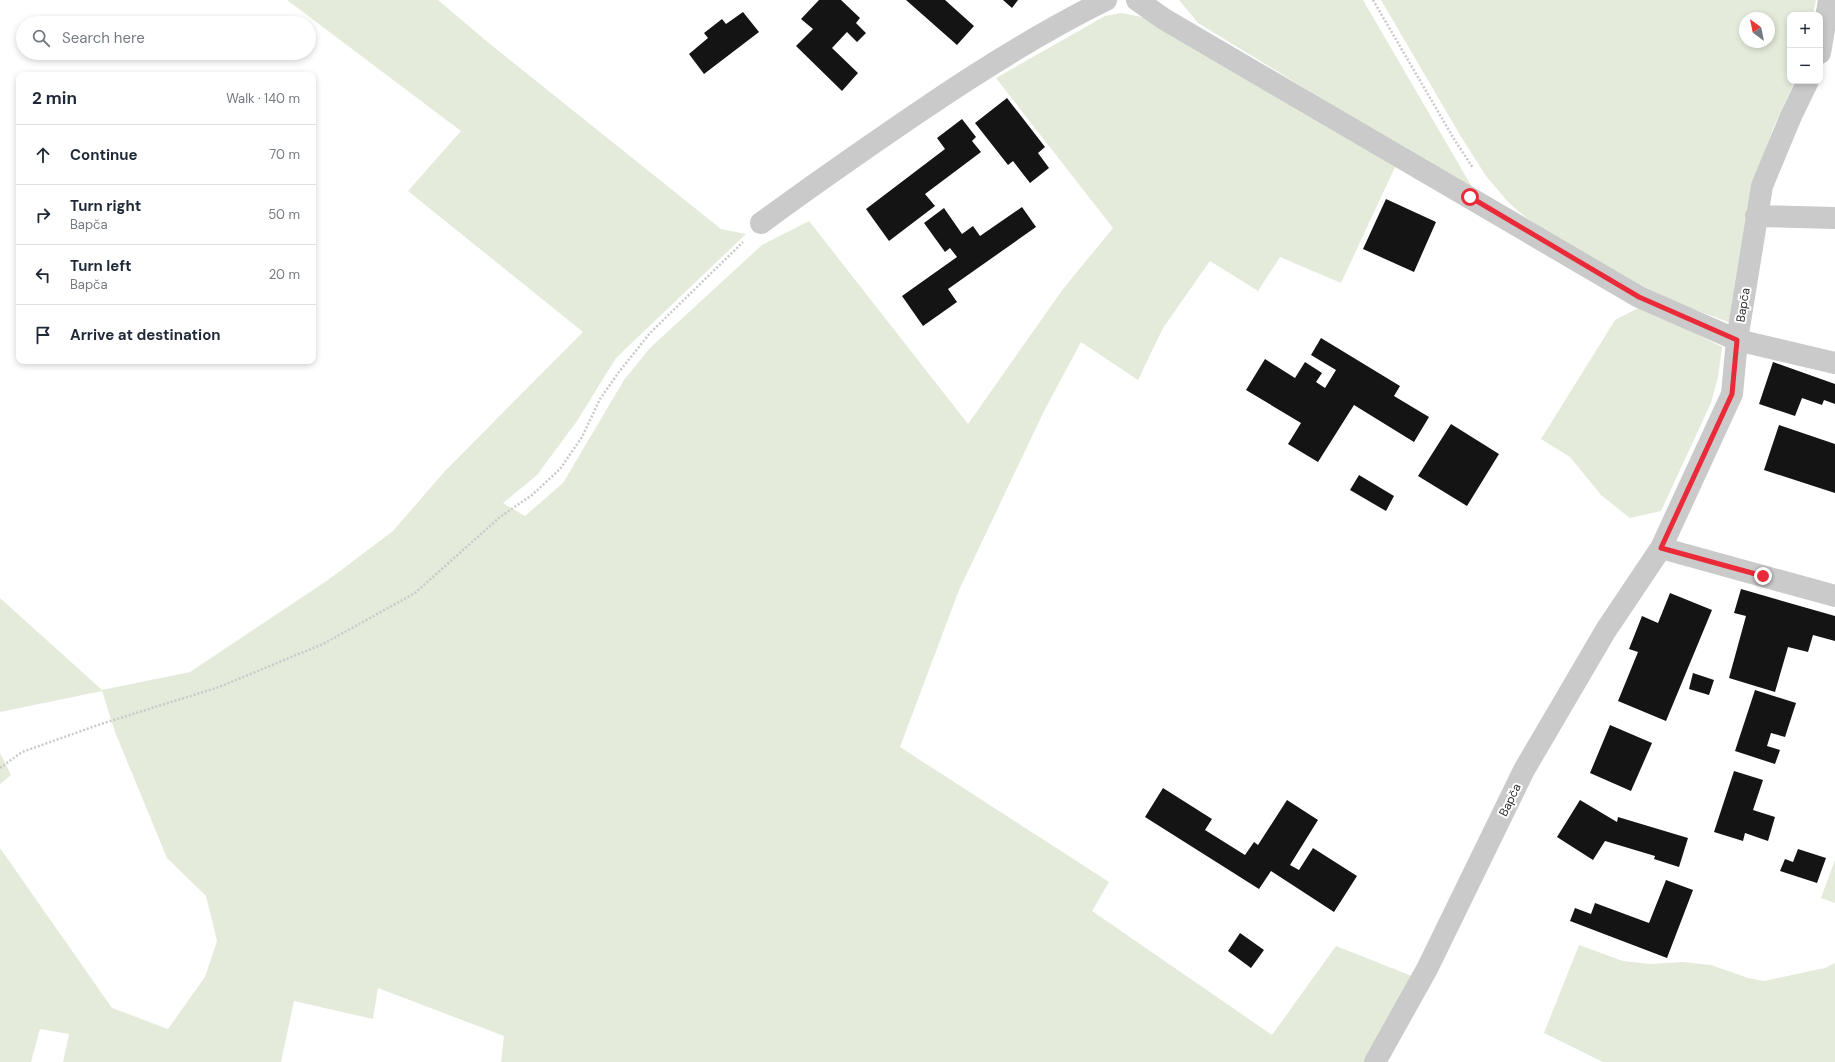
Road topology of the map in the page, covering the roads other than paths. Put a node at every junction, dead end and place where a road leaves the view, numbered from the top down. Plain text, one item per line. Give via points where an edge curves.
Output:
1 (1106, 0) edge
2 (1137, 0) edge
3 (1829, 0) edge
4 (1821, 48) edge
5 (1823, 58) edge
6 (1835, 59) edge
7 (1807, 84) edge
8 (1756, 216) junction
9 (1835, 218) edge
10 (761, 224) road end
11 (1737, 340) junction
12 (1835, 363) edge
13 (1661, 548) junction
14 (1835, 596) edge
15 (1375, 1062) edge

1 - 10 street via 1029,41 946,94 829,173
2 - 11 street via 1164,19 1639,297
3 - 4 street
5 - 6 street
7 - 8 street, Bapča via 1771,161 1762,186
8 - 9 street
8 - 11 street, Bapča
11 - 12 street
11 - 13 street, Bapča via 1732,394
13 - 14 street
13 - 15 street, Bapča via 1606,630 1524,770 1427,969

